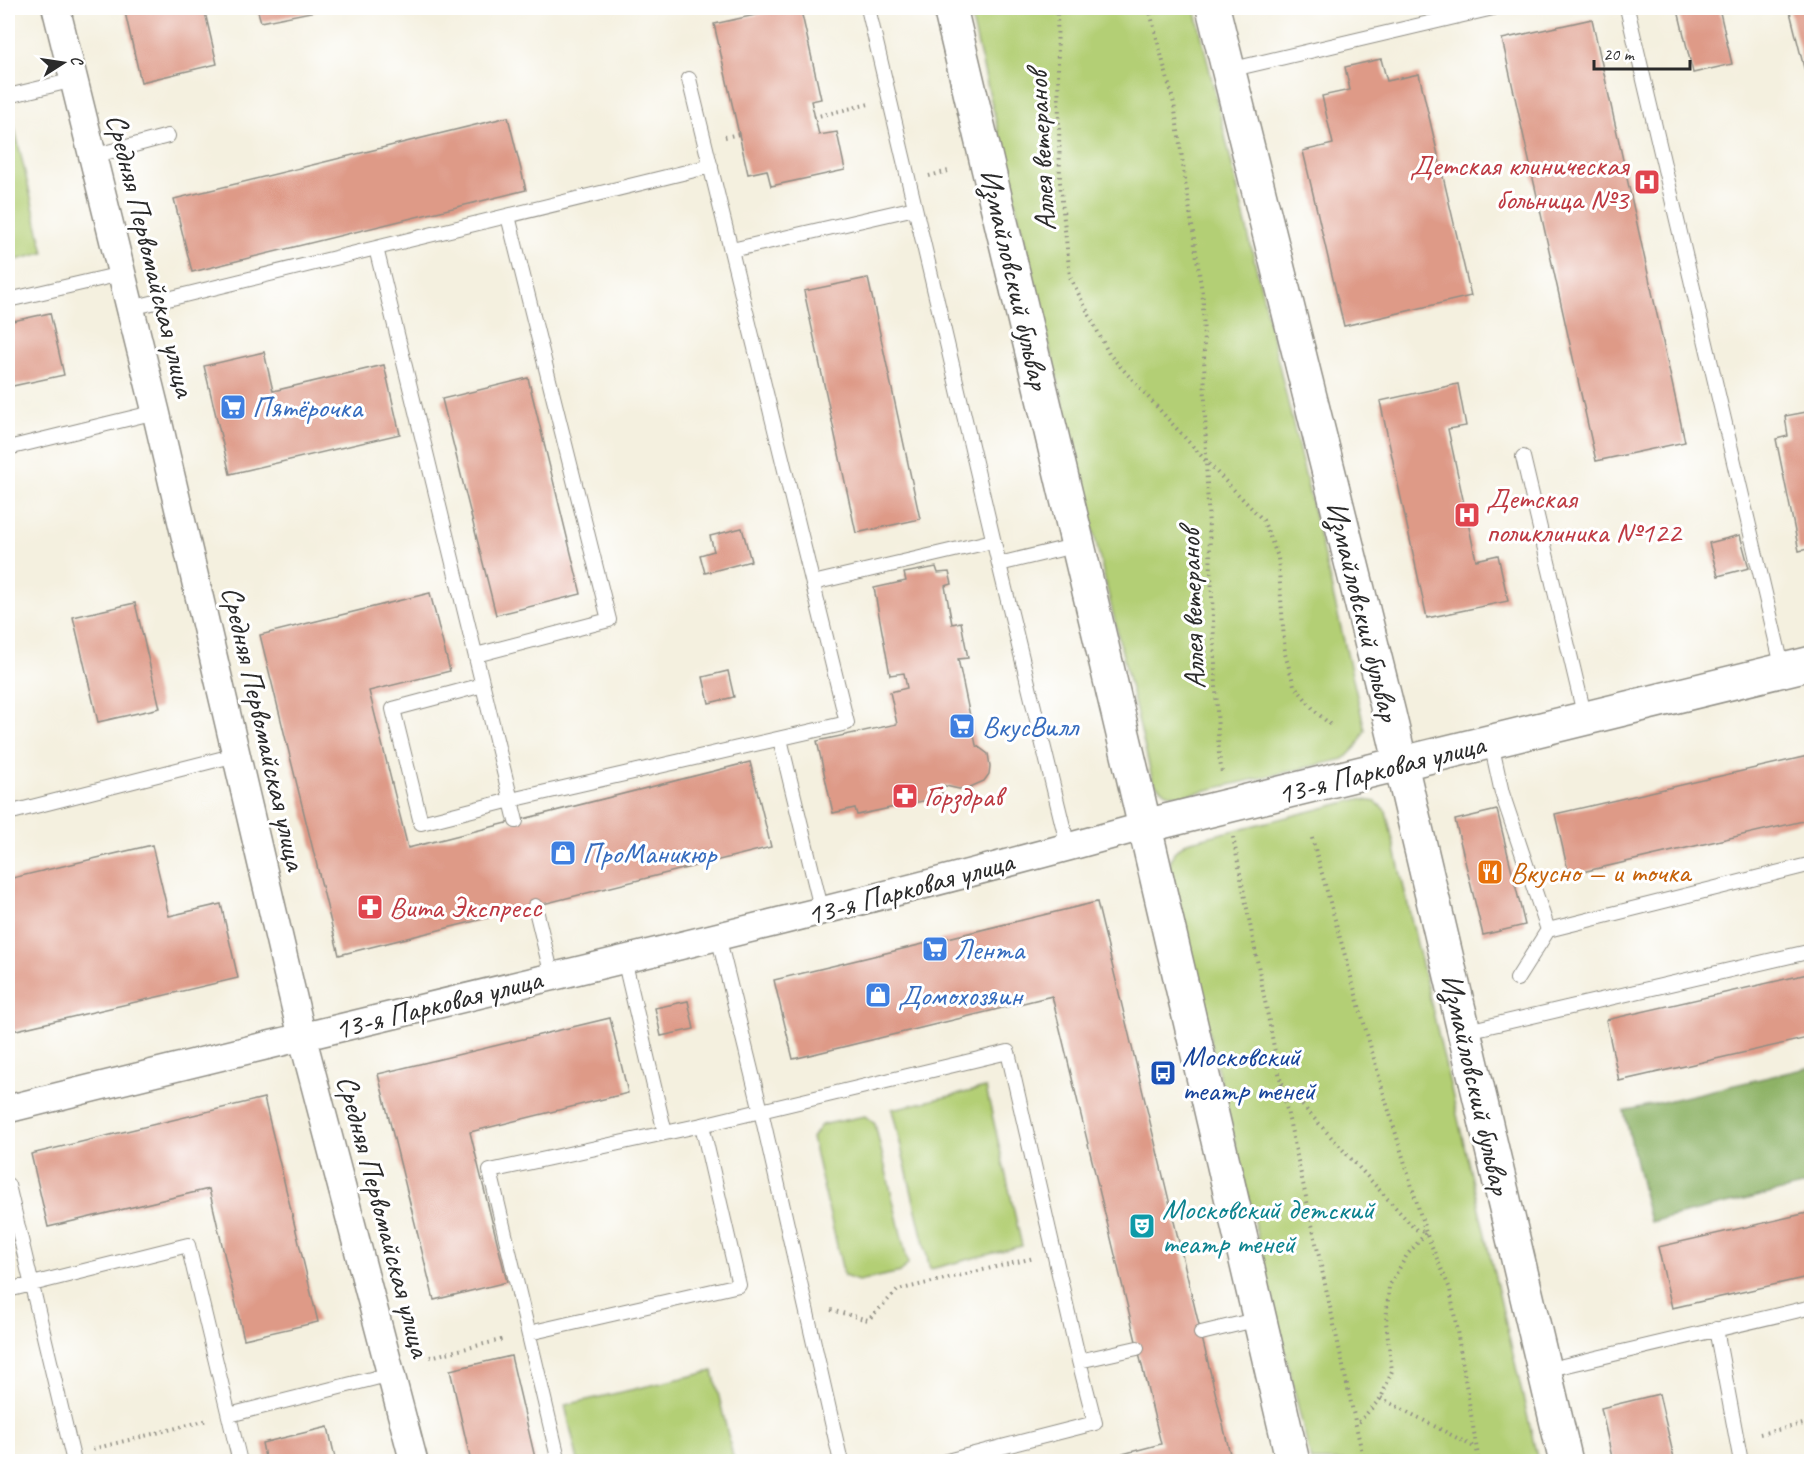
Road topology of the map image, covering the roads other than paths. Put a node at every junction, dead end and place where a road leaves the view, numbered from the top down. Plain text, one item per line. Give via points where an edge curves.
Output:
1 (56, 8) edge
2 (868, 8) edge
3 (950, 8) edge
4 (1213, 8) edge
5 (1493, 8) edge
6 (1627, 8) edge
7 (1228, 70) junction
8 (689, 79) dead end
9 (74, 80) junction
10 (8, 96) edge
11 (168, 136) dead end
12 (93, 156) junction
13 (711, 166) junction
14 (915, 208) junction
15 (508, 216) junction
16 (376, 248) junction
17 (732, 250) junction
18 (121, 274) junction
19 (8, 300) edge
20 (131, 308) junction
21 (156, 412) junction
22 (8, 448) edge
23 (1523, 458) dead end
24 (993, 542) junction
25 (1078, 545) junction
26 (999, 564) junction
27 (813, 583) junction
28 (476, 655) junction
29 (1797, 666) edge
30 (483, 685) junction
31 (1586, 719) junction
32 (780, 738) junction
33 (1491, 742) junction
34 (236, 755) junction
35 (1401, 765) junction
36 (511, 800) junction
37 (8, 813) edge
38 (516, 821) dead end
39 (1145, 826) junction
40 (1068, 847) junction
41 (1812, 864) edge
42 (536, 906) dead end
43 (822, 912) junction
44 (1548, 930) junction
45 (718, 936) junction
46 (1812, 951) edge
47 (624, 958) junction
48 (552, 976) junction
49 (1517, 979) dead end
50 (1463, 1032) junction
51 (302, 1036) junction
52 (8, 1109) edge
53 (761, 1112) junction
54 (702, 1125) junction
55 (665, 1133) junction
56 (8, 1185) edge
57 (32, 1284) junction
58 (8, 1290) edge
59 (1812, 1307) edge
60 (1259, 1319) junction
61 (1716, 1329) junction
62 (529, 1333) junction
63 (1201, 1333) dead end
64 (1137, 1348) dead end
65 (1079, 1361) junction
66 (1545, 1370) junction
67 (391, 1374) junction
68 (229, 1415) junction
69 (73, 1458) edge
70 (240, 1461) edge
71 (414, 1461) edge
72 (559, 1461) edge
73 (841, 1461) edge
74 (943, 1461) edge
75 (1293, 1461) edge
76 (1566, 1461) edge
77 (1742, 1461) edge

1 - 9 street, Средняя Первомайская улица
2 - 14 lane
3 - 25 street, Измайловский бульвар
4 - 7 street, Измайловский бульвар
5 - 7 lane
6 - 29 lane
7 - 35 street, Измайловский бульвар
8 - 13 lane via 690,109
9 - 10 lane
9 - 12 street, Средняя Первомайская улица
11 - 12 lane
12 - 18 street, Средняя Первомайская улица
13 - 15 lane
13 - 17 lane
14 - 17 lane
14 - 24 lane
15 - 16 lane
15 - 28 lane via 609,620
16 - 20 lane
16 - 28 lane
17 - 27 lane
18 - 19 lane
18 - 20 street, Средняя Первомайская улица
20 - 21 street, Средняя Первомайская улица
21 - 22 lane
21 - 34 street, Средняя Первомайская улица
23 - 31 lane
24 - 26 lane
24 - 27 lane
25 - 26 lane
25 - 39 street, Измайловский бульвар
26 - 40 lane
27 - 32 lane via 847,723
28 - 30 lane
29 - 31 street, 13-я Парковая улица
30 - 36 lane
30 - 36 lane via 393,709 421,823
31 - 33 street, 13-я Парковая улица
32 - 36 lane
32 - 43 lane
33 - 35 street, 13-я Парковая улица
33 - 44 lane via 1502,794
34 - 37 lane
34 - 51 street, Средняя Первомайская улица
35 - 39 street, 13-я Парковая улица
35 - 50 street, Измайловский бульвар
36 - 38 lane
39 - 40 street, 13-я Парковая улица
39 - 60 street, Измайловский бульвар
40 - 43 street, 13-я Парковая улица
41 - 44 lane
42 - 48 lane
43 - 45 street, 13-я Парковая улица
44 - 49 lane
45 - 47 street, 13-я Парковая улица
45 - 53 lane
46 - 50 lane
47 - 48 street, 13-я Парковая улица
47 - 55 lane
48 - 51 street, 13-я Парковая улица
50 - 66 street, Измайловский бульвар
51 - 52 street, 13-я Парковая улица
51 - 67 street, Средняя Первомайская улица
53 - 54 lane
53 - 65 lane via 1008,1052
53 - 73 lane
54 - 55 lane
54 - 62 lane via 739,1285
55 - 62 lane via 490,1171
56 - 57 lane
57 - 58 lane
57 - 68 lane via 188,1245
57 - 69 lane
59 - 61 lane
60 - 63 lane
60 - 75 street, Измайловский бульвар
61 - 66 lane
61 - 77 lane
62 - 72 lane
64 - 65 lane
65 - 74 lane via 1095,1424
66 - 76 street, Измайловский бульвар
67 - 68 lane
67 - 71 street, Средняя Первомайская улица
68 - 70 lane

